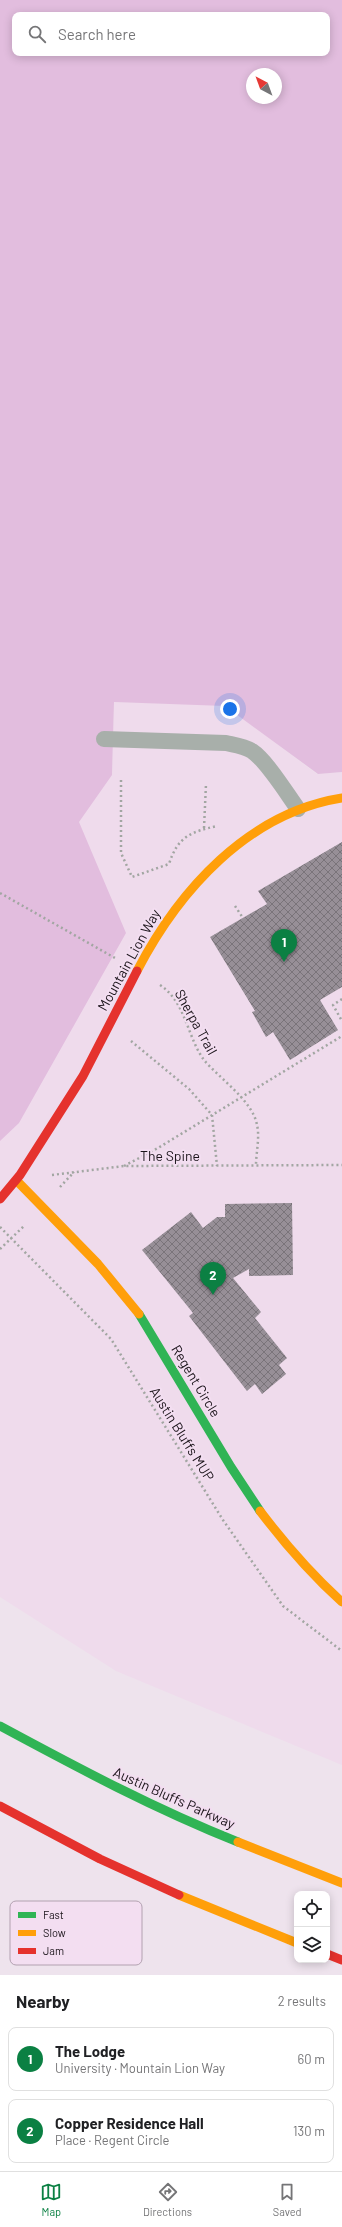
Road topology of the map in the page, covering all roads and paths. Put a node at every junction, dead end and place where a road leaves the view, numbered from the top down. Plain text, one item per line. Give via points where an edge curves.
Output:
1 (104, 738) dead end
2 (121, 780) dead end
3 (206, 784) dead end
4 (342, 798) edge
5 (298, 809) junction
6 (0, 893) edge
7 (235, 906) dead end
8 (243, 918) dead end
9 (136, 970) junction
10 (342, 999) edge
11 (342, 1021) edge
12 (342, 1036) edge
13 (128, 1038) dead end
14 (212, 1115) junction
15 (256, 1165) junction
16 (342, 1165) edge
17 (124, 1166) junction
18 (217, 1166) junction
19 (17, 1181) junction
20 (0, 1199) edge
21 (0, 1227) edge
22 (12, 1239) junction
23 (0, 1249) edge
24 (342, 1602) edge
25 (342, 1651) edge
26 (0, 1726) edge
27 (0, 1806) edge
28 (342, 1883) edge
29 (294, 1942) edge
30 (330, 1955) edge
31 (342, 1960) edge

1 - 5 lane via 226,743 243,746 261,760
2 - 3 path via 121,853 132,877 169,864 179,843 204,828
4 - 5 street, Mountain Lion Way
5 - 9 street, Mountain Lion Way via 249,836 211,865 186,892 160,928
6 - 9 path, Sherpa Trail
7 - 8 path
9 - 15 path, Sherpa Trail via 168,990 203,1058 246,1102 258,1125
9 - 19 street, Mountain Lion Way via 94,1057
10 - 11 path via 333,1005
12 - 14 path
13 - 14 path via 189,1089
14 - 17 path
14 - 18 path
15 - 16 path, The Spine
15 - 18 path, The Spine
17 - 18 path, The Spine
17 - 19 path, The Spine
19 - 20 street, Mountain Lion Way
19 - 24 street, Regent Circle via 110,1279 141,1317 254,1504 301,1564
21 - 22 path, Austin Bluffs MUP
22 - 23 path
22 - 25 path, Austin Bluffs MUP via 111,1338 223,1520 283,1606
26 - 28 street, Austin Bluffs Parkway via 128,1794 193,1824
27 - 29 street via 170,1891
30 - 31 street

